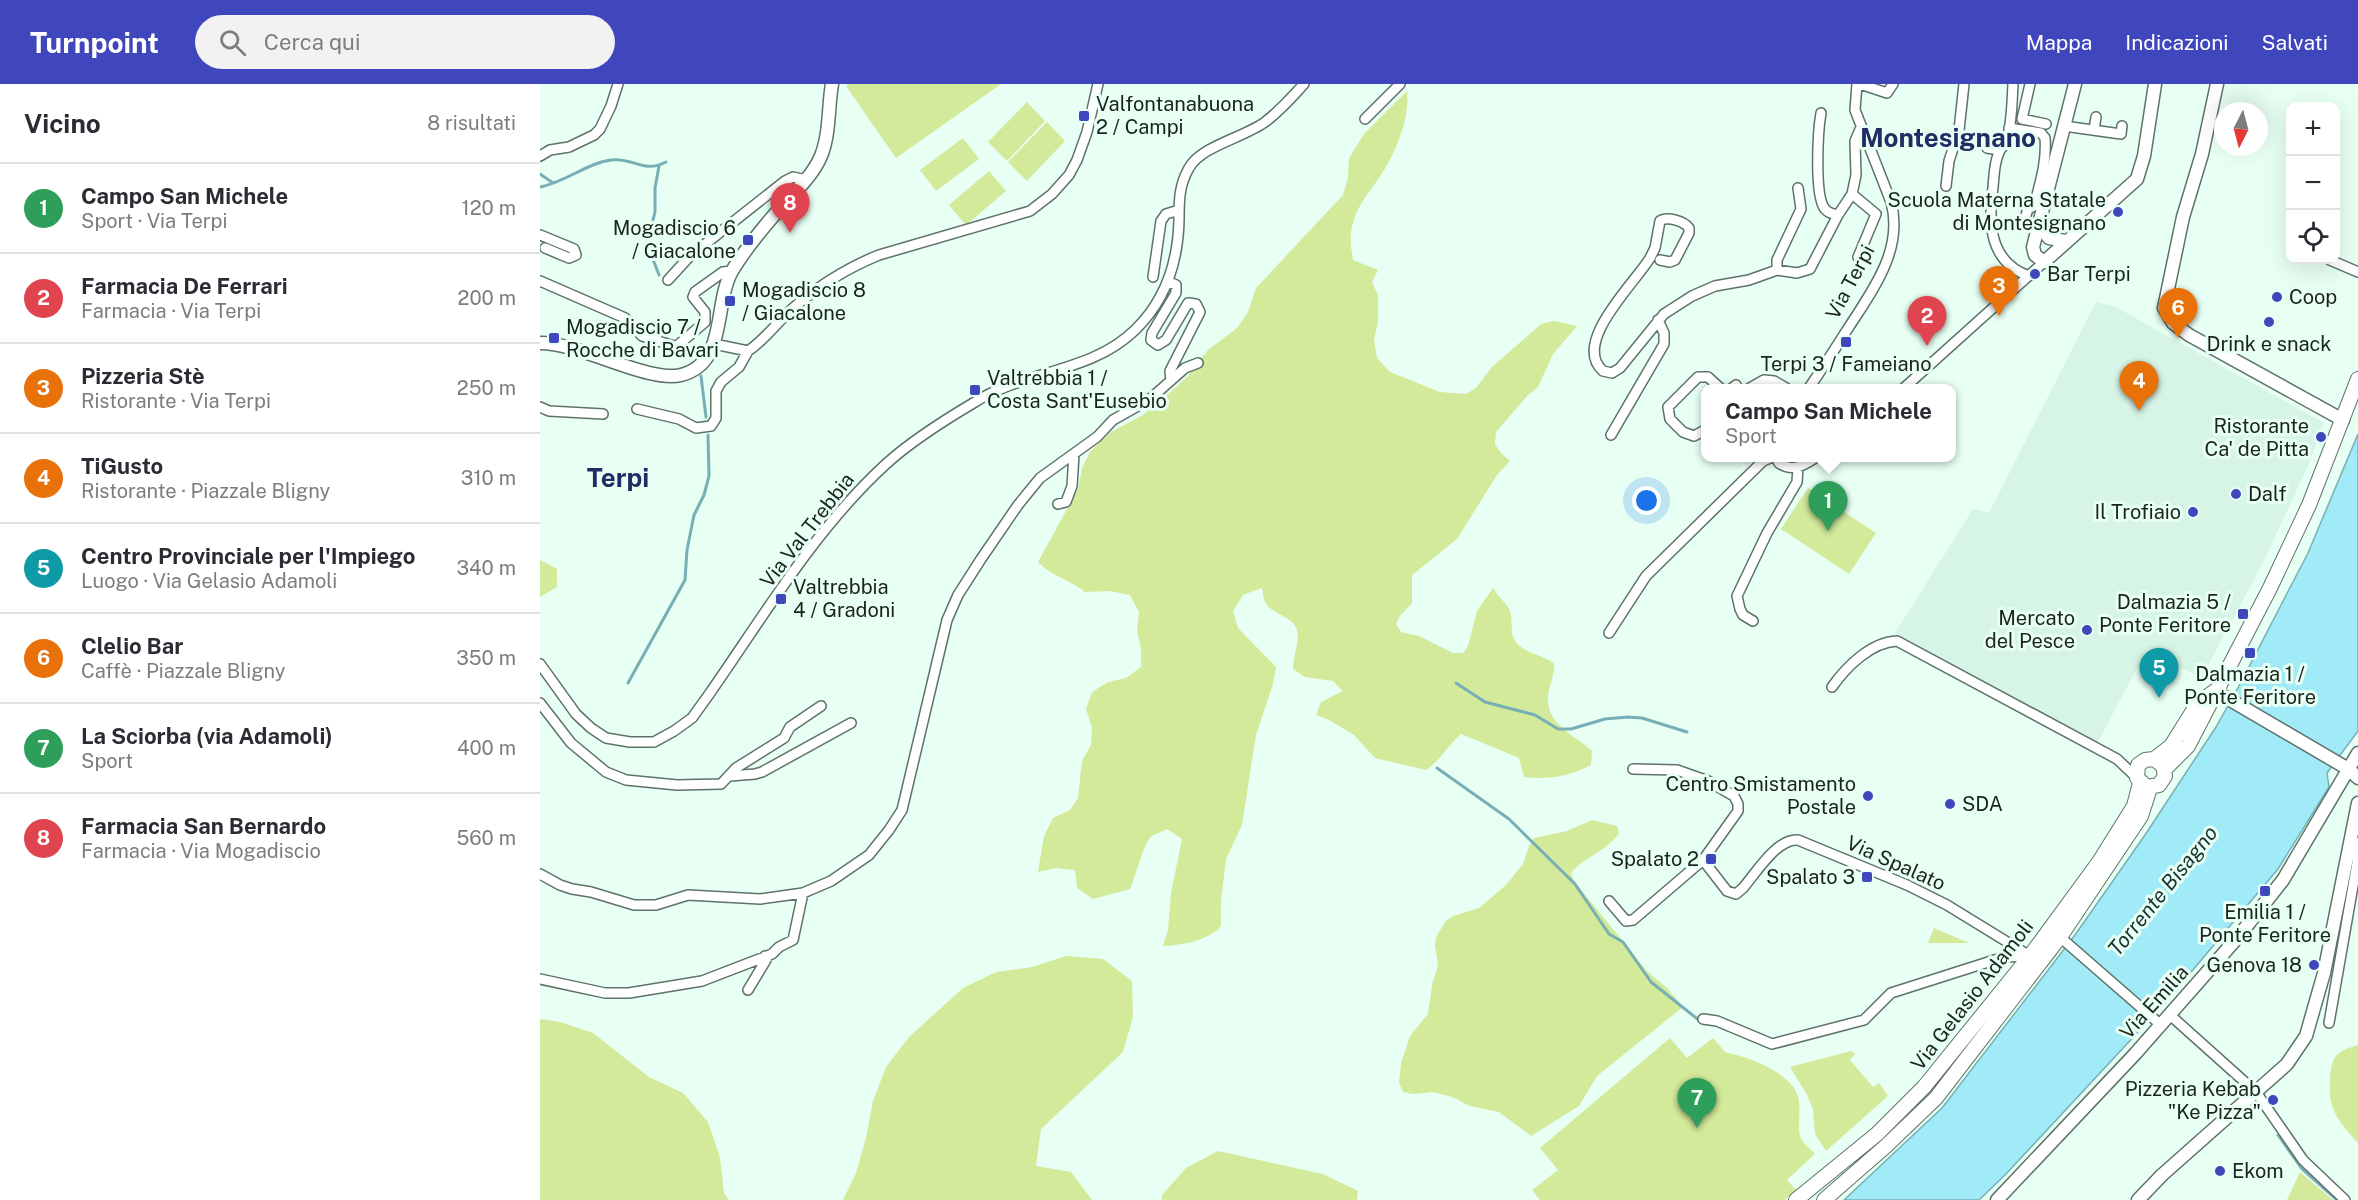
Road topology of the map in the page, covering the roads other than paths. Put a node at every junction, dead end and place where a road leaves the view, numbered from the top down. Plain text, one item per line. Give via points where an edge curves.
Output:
1 (618, 84) edge
2 (832, 84) edge
3 (1098, 84) edge
4 (1304, 84) edge
5 (1400, 84) edge
6 (1859, 84) edge
7 (1893, 84) edge
8 (1964, 84) edge
9 (2013, 84) edge
10 (2030, 84) edge
11 (2075, 84) edge
12 (2155, 84) edge
13 (2217, 84) edge
14 (1821, 113) dead end
15 (2096, 117) dead end
16 (1365, 119) dead end
17 (2046, 124) dead end
18 (2064, 126) junction
19 (2122, 126) dead end
20 (1861, 127) junction
21 (2009, 128) junction
22 (2094, 130) junction
23 (1987, 148) dead end
24 (2000, 150) junction
25 (540, 156) edge
26 (806, 180) junction
27 (1946, 186) dead end
28 (1798, 188) dead end
29 (1852, 194) junction
30 (1179, 210) junction
31 (1838, 215) junction
32 (2025, 218) dead end
33 (2038, 225) junction
34 (540, 235) edge
35 (2065, 241) junction
36 (545, 248) dead end
37 (1858, 257) dead end
38 (1660, 260) dead end
39 (2043, 262) junction
40 (2339, 264) edge
41 (1777, 270) junction
42 (732, 272) junction
43 (2358, 272) edge
44 (2029, 276) junction
45 (1153, 277) dead end
46 (668, 280) dead end
47 (540, 281) edge
48 (1169, 282) junction
49 (1658, 320) junction
50 (540, 343) edge
51 (714, 344) junction
52 (748, 351) junction
53 (1197, 363) dead end
54 (2358, 379) edge
55 (1171, 380) junction
56 (1716, 384) edge
57 (1757, 384) edge
58 (1779, 384) edge
59 (1812, 384) edge
60 (1908, 384) edge
61 (540, 407) edge
62 (637, 409) dead end
63 (603, 414) dead end
64 (2343, 420) junction
65 (1701, 433) edge
66 (1611, 435) dead end
67 (1074, 454) junction
68 (1762, 462) edge
69 (1780, 462) edge
70 (1807, 462) edge
71 (1798, 467) junction
72 (1058, 504) dead end
73 (1753, 621) dead end
74 (1609, 633) dead end
75 (540, 664) edge
76 (1832, 687) dead end
77 (2215, 691) junction
78 (540, 703) edge
79 (821, 706) dead end
80 (851, 723) dead end
81 (2358, 753) edge
82 (2116, 759) junction
83 (2150, 759) junction
84 (1633, 769) dead end
85 (2165, 769) junction
86 (2349, 770) edge
87 (730, 776) junction
88 (2142, 783) junction
89 (2358, 803) edge
90 (2351, 836) junction
91 (1703, 860) junction
92 (540, 874) edge
93 (803, 893) junction
94 (1609, 901) dead end
95 (2063, 939) junction
96 (765, 956) junction
97 (2030, 956) junction
98 (540, 979) edge
99 (748, 990) dead end
100 (2170, 1015) junction
101 (1703, 1019) dead end
102 (2156, 1021) junction
103 (2329, 1023) dead end
104 (2256, 1092) junction
105 (1796, 1200) edge
106 (1824, 1200) edge
107 (1997, 1200) edge
108 (2138, 1200) edge
109 (2344, 1200) edge

1 - 25 street via 611,106 594,135
2 - 26 street via 822,154
3 - 52 street via 1077,160 1052,194 1030,211 855,264 791,309
4 - 30 street, Via Val Trebbia via 1266,122 1190,165 1182,181
5 - 16 street
6 - 7 street, Via Terpi via 1887,93
6 - 20 street, Via Terpi via 1855,110
8 - 27 street via 1959,130
9 - 21 street
10 - 17 street via 2022,119
11 - 18 street
12 - 35 street via 2137,179
13 - 64 street via 2164,308 2173,323 2188,334
14 - 31 street via 1818,154 1822,202 1828,212
15 - 22 street
18 - 22 street
18 - 33 street
19 - 22 street via 2121,134
20 - 29 street via 1855,141
20 - 59 street, Via Terpi via 1892,202 1894,237 1887,263 1873,290
21 - 24 street via 2006,145
21 - 32 street via 2041,133 2045,138 2044,169 2034,206
23 - 24 street
24 - 44 street via 1990,208 1992,237 2002,258
26 - 42 street
26 - 46 street via 793,177 785,181 690,256
28 - 41 street via 1801,209 1777,260
29 - 31 street
29 - 37 street via 1876,214
30 - 45 street via 1162,217
30 - 48 street, Via Val Trebbia via 1177,252
31 - 41 street via 1810,269 1797,273
33 - 35 street via 2049,238
33 - 39 street via 2032,249
34 - 36 street via 574,249 576,255 569,258
35 - 39 street
38 - 49 street via 1675,260 1689,233 1686,223 1660,220 1650,258 1598,331 1594,352 1600,368 1612,373 1620,368
39 - 44 street
40 - 43 street
41 - 49 street via 1706,289
42 - 47 street via 723,272 695,292 693,297 705,312 705,322 674,346 642,336 625,318
42 - 51 street
44 - 60 street
48 - 55 street via 1176,285 1176,293 1152,333 1153,343 1166,340 1188,303 1196,304 1200,312 1170,371
48 - 75 street, Via Val Trebbia via 1150,314 1108,352 1010,384 977,400 888,461 816,540 692,718 674,731 654,742 606,738 576,714
49 - 66 street via 1664,344
50 - 51 street via 565,345 672,377 701,365
51 - 52 street
52 - 62 street via 716,391 716,418 711,426 696,428 679,419
53 - 55 street
54 - 64 main road
55 - 67 street via 1150,399 1113,420
56 - 65 street via 1708,376 1698,377 1668,407 1670,419 1688,435
57 - 58 street via 1764,380
61 - 63 street
64 - 77 main road via 2300,526
67 - 72 street via 1072,486 1066,502
67 - 93 street via 1040,478 1024,497 952,607 898,817 869,855 831,881
68 - 74 street via 1646,576
69 - 71 street
70 - 71 street
71 - 73 street via 1797,482 1737,596 1743,615
76 - 82 street via 1842,672 1863,656 1889,641 1897,641
77 - 83 main road, Via Gelasio Adamoli via 2198,703 2171,746
77 - 85 main road, Via Gelasio Adamoli via 2188,746
77 - 86 street
78 - 87 street via 574,745 606,772 626,780 716,785
79 - 87 street via 790,727 784,738 735,768
80 - 87 street via 762,772
81 - 86 street, Via Emilia
82 - 83 street
82 - 88 street
83 - 85 main road
83 - 88 main road, Via Gelasio Adamoli via 2138,765
84 - 91 street via 1677,770 1708,781 1737,800 1736,815
85 - 88 main road, Via Gelasio Adamoli via 2161,784
86 - 100 street, Via Emilia via 2283,880
88 - 95 main road, Via Gelasio Adamoli via 2141,816
88 - 97 main road, Via Gelasio Adamoli via 2125,823
89 - 90 street
90 - 103 street via 2357,846 2357,863
90 - 104 street via 2324,973 2306,1036 2288,1064
91 - 94 street via 1633,920 1626,921
91 - 97 street, Via Spalato via 1727,891 1736,894 1781,844 1798,840 1907,885
92 - 93 street via 566,887 634,905 656,905 688,895 760,899
93 - 96 street via 793,940
95 - 102 street
95 - 106 main road, Via Gelasio Adamoli via 1936,1098
96 - 98 street via 702,981 629,993 605,993
96 - 99 street
97 - 101 street via 2004,957 1891,993 1864,1020 1772,1044
97 - 105 main road, Via Gelasio Adamoli via 1924,1087 1877,1134
100 - 102 street, Via Emilia
100 - 104 street
102 - 107 street, Via Emilia via 2034,1163
104 - 108 street
104 - 109 street via 2303,1160

